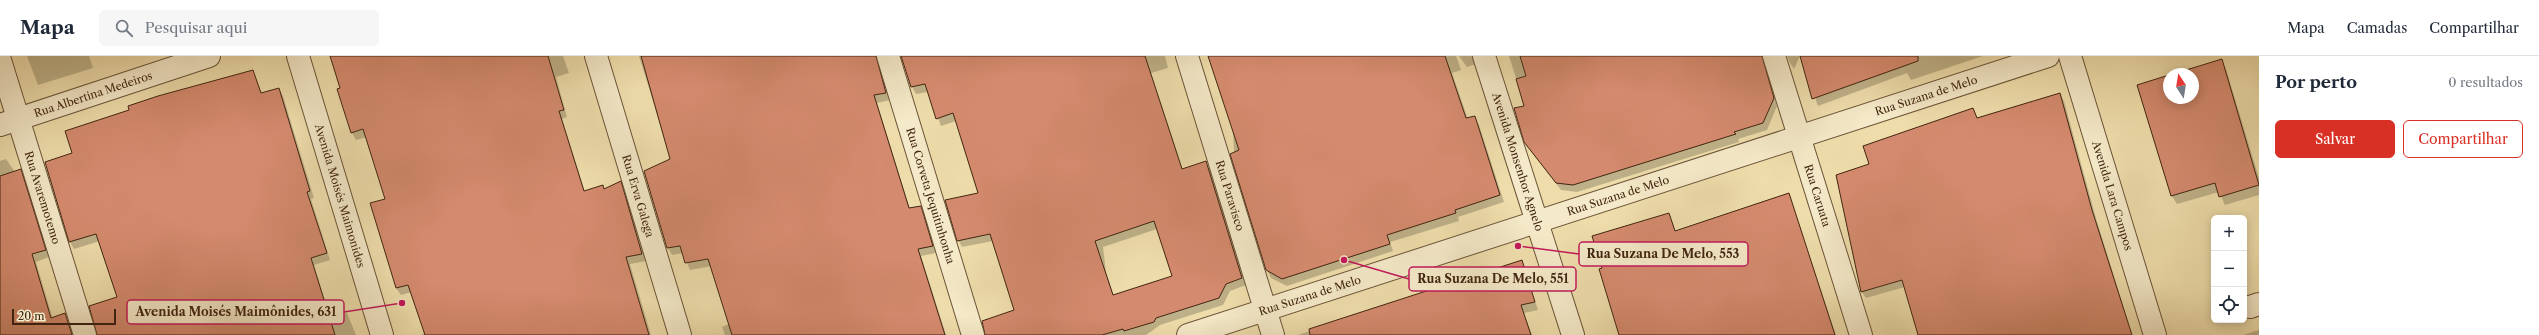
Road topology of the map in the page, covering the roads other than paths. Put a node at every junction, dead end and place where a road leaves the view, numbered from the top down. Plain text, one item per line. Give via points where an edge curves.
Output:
1 (209, 56) edge
2 (298, 56) edge
3 (596, 56) edge
4 (888, 56) edge
5 (1187, 56) edge
6 (1484, 56) edge
7 (1774, 56) edge
8 (2048, 56) edge
9 (2070, 56) edge
10 (0, 60) edge
11 (9, 122) edge
12 (1799, 137) junction
13 (1538, 222) junction
14 (1265, 310) junction
15 (85, 335) edge
16 (382, 335) edge
17 (680, 335) edge
18 (973, 335) edge
19 (1188, 335) edge
20 (1273, 335) edge
21 (1573, 335) edge
22 (1861, 335) edge
23 (2155, 335) edge

1 - 11 street, Rua Albertina Medeiros
2 - 16 street, Avenida Moisés Maimonides
3 - 17 street, Rua Erva Galega
4 - 18 street, Rua Corveta Jequitinhonha
5 - 14 street, Rua Paravisco
6 - 13 street, Avenida Monsenhor Agnelo
7 - 12 street, Rua Caruata
8 - 12 street, Rua Suzana de Melo
9 - 23 street, Avenida Lara Campos
10 - 11 street, Rua Avaremotemo
11 - 15 street, Rua Avaremotemo
12 - 13 street, Rua Suzana de Melo
12 - 22 street, Rua Caruata
13 - 14 street, Rua Suzana de Melo
13 - 21 street, Avenida Monsenhor Agnelo
14 - 19 street, Rua Suzana de Melo
14 - 20 street, Rua Paravisco

